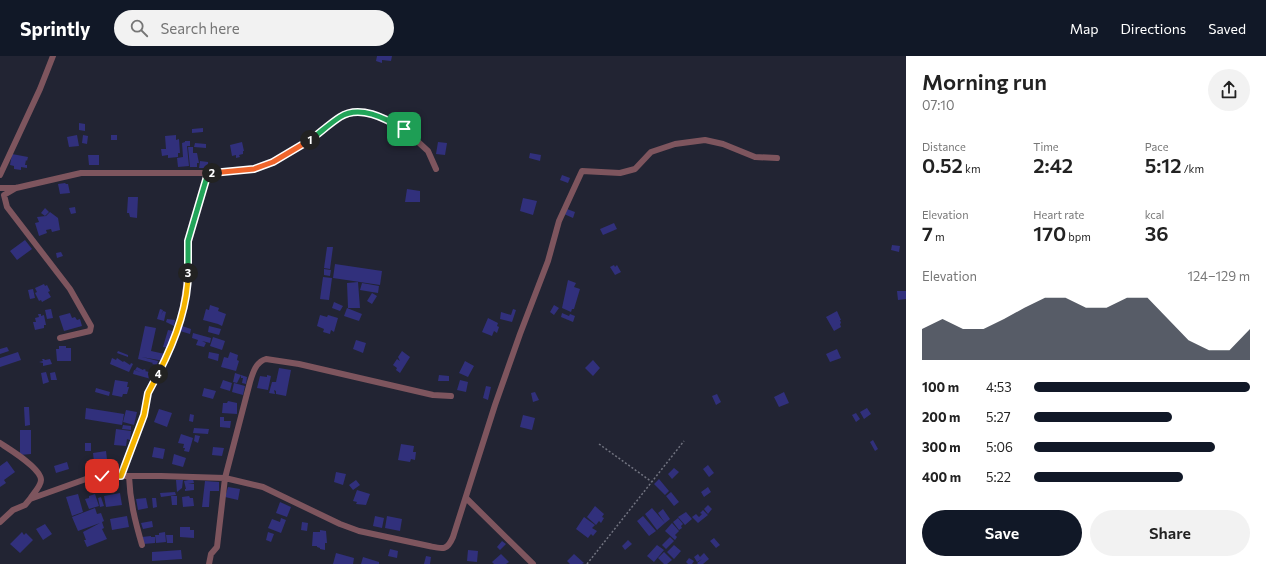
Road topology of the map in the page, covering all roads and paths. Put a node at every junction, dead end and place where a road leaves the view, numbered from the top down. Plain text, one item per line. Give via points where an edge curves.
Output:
1 (54, 56) edge
2 (777, 158) dead end
3 (436, 169) dead end
4 (208, 173) junction
5 (0, 175) edge
6 (0, 188) edge
7 (16, 188) junction
8 (60, 338) dead end
9 (451, 396) dead end
10 (684, 441) dead end
11 (0, 443) edge
12 (599, 444) dead end
13 (121, 476) junction
14 (129, 476) junction
15 (225, 478) junction
16 (652, 482) junction
17 (466, 498) junction
18 (25, 505) junction
19 (0, 522) edge
20 (142, 545) dead end
21 (209, 564) edge
22 (533, 564) edge
23 (587, 564) edge

1 - 5 street
2 - 17 street via 755,157 705,140 675,144 651,152 634,169 620,173 582,171 559,221 548,261 495,405
3 - 4 street via 428,151 404,129 379,116 356,112 341,116 314,137 273,162 254,169
4 - 7 street via 81,173
4 - 13 street via 188,241 188,280 181,319 174,340 148,393 144,415
6 - 7 street
7 - 8 street via 4,195 7,207 70,289 91,326 90,331
9 - 15 street via 433,395 299,364 263,360 254,368
10 - 16 path
11 - 18 street via 40,476 40,484
12 - 16 path
13 - 14 street
13 - 18 street via 86,479 30,499
14 - 15 street
14 - 20 street via 130,498
15 - 17 street via 263,487 359,531 440,548 447,548 450,544
15 - 21 street via 217,547 211,554
16 - 23 path
17 - 22 street
18 - 19 street via 13,510

